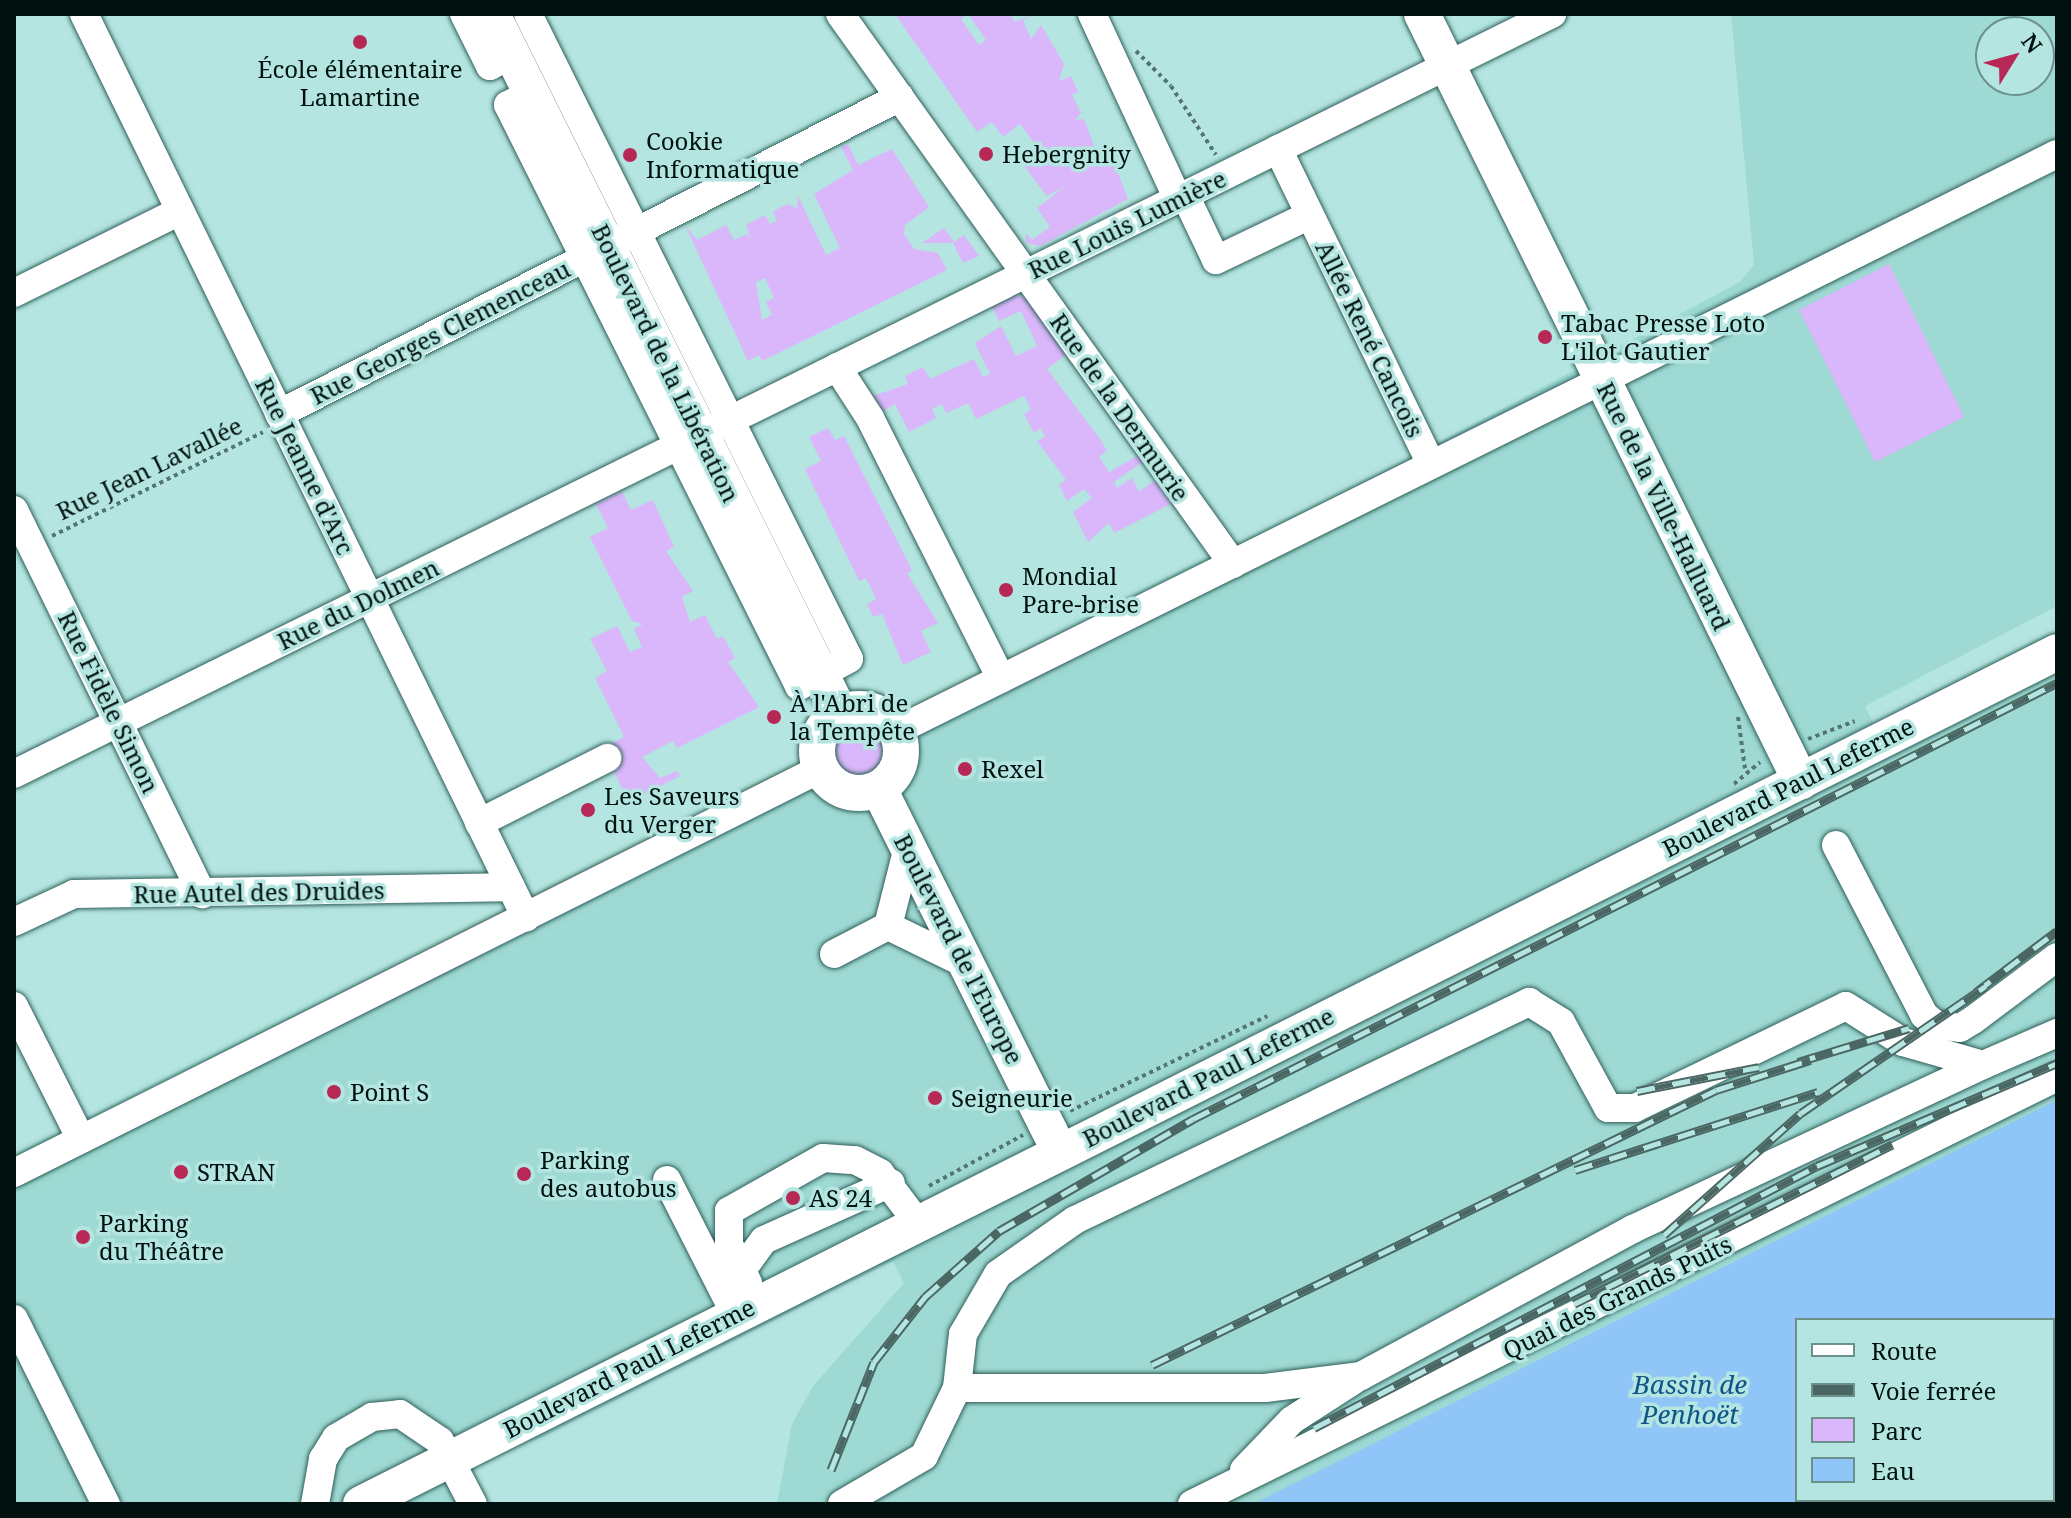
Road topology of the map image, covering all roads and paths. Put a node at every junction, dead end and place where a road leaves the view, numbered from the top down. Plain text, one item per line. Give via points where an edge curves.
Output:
1 (84, 14) edge
2 (464, 14) edge
3 (840, 14) edge
4 (1092, 14) edge
5 (1422, 14) edge
6 (1552, 14) edge
7 (520, 27) edge
8 (1130, 45) dead end
9 (1447, 65) junction
10 (900, 97) junction
11 (1278, 149) junction
12 (2057, 154) edge
13 (1228, 174) junction
14 (1181, 197) junction
15 (180, 211) junction
16 (1310, 215) junction
17 (609, 245) junction
18 (1025, 274) junction
19 (14, 293) edge
20 (837, 367) junction
21 (1601, 378) junction
22 (276, 421) junction
23 (703, 433) junction
24 (1431, 464) junction
25 (14, 510) edge
26 (28, 542) edge
27 (1233, 564) junction
28 (370, 599) junction
29 (2057, 652) edge
30 (1001, 679) junction
31 (1731, 703) dead end
32 (840, 713) junction
33 (118, 720) junction
34 (896, 731) junction
35 (607, 758) dead end
36 (820, 769) junction
37 (1745, 769) dead end
38 (14, 774) edge
39 (1801, 782) junction
40 (879, 789) junction
41 (479, 823) junction
42 (1836, 845) dead end
43 (908, 847) junction
44 (511, 887) junction
45 (202, 894) junction
46 (526, 918) junction
47 (14, 922) edge
48 (888, 926) junction
49 (834, 954) dead end
50 (2057, 957) edge
51 (966, 964) junction
52 (14, 1006) edge
53 (2057, 1033) edge
54 (1983, 1065) junction
55 (2048, 1081) edge
56 (81, 1139) junction
57 (1060, 1152) junction
58 (14, 1173) edge
59 (667, 1180) dead end
60 (891, 1183) junction
61 (917, 1222) junction
62 (742, 1270) junction
63 (746, 1309) junction
64 (14, 1319) edge
65 (1361, 1376) junction
66 (957, 1388) junction
67 (451, 1459) junction
68 (1229, 1486) junction
69 (106, 1504) edge
70 (315, 1504) edge
71 (361, 1504) edge
72 (473, 1504) edge
73 (842, 1504) edge
74 (1192, 1504) edge

1 - 15 street, Rue Jeanne d'Arc
2 - 7 street via 490,66
3 - 10 street, Rue de la Dermurie
4 - 14 street
5 - 9 main road, Rue de la Ville-Halluard
6 - 9 street, Rue Louis Lumière
7 - 17 street
7 - 17 main road, Boulevard de la Libération via 531,93
8 - 13 path via 1171,86
9 - 11 street, Rue Louis Lumière
9 - 21 main road, Rue de la Ville-Halluard
10 - 17 street, Rue Georges Clemenceau
10 - 18 street, Rue de la Dermurie
11 - 13 street, Rue Louis Lumière
11 - 16 street, Allée René Cancois
12 - 21 street
13 - 14 street, Rue Louis Lumière
14 - 16 street via 1216,260
14 - 18 street, Rue Louis Lumière
15 - 19 street
15 - 22 street, Rue Jeanne d'Arc
16 - 24 street, Allée René Cancois
17 - 22 street, Rue Georges Clemenceau
17 - 23 main road, Boulevard de la Libération
18 - 20 street, Rue Louis Lumière
18 - 27 street, Rue de la Dermurie
20 - 23 street, Rue Louis Lumière
20 - 30 street via 870,418
21 - 24 street
21 - 39 main road, Rue de la Ville-Halluard
22 - 26 path, Rue Jean Lavallée
22 - 28 street, Rue Jeanne d'Arc
23 - 28 street, Rue du Dolmen
23 - 32 main road, Boulevard de la Libération
24 - 27 street
25 - 26 street, Rue Fidèle Simon
26 - 33 street, Rue Fidèle Simon
27 - 30 street
28 - 33 street, Rue du Dolmen
28 - 41 street, Rue Jeanne d'Arc
29 - 39 main road, Boulevard Paul Leferme
30 - 34 street
31 - 37 path
32 - 34 main road via 878,713
32 - 36 main road via 817,743
33 - 38 street, Rue du Dolmen
33 - 45 street, Rue Fidèle Simon
34 - 40 main road via 897,770
35 - 41 street
36 - 40 main road via 846,791
36 - 46 street
39 - 57 main road, Boulevard Paul Leferme
40 - 43 main road, Boulevard de l'Europe
41 - 44 street, Rue Jeanne d'Arc
42 - 50 street via 1924,1015 1936,1025 1973,1020
43 - 48 street
43 - 51 main road, Boulevard de l'Europe
44 - 45 street, Rue Autel des Druides
44 - 46 street, Rue Jeanne d'Arc
45 - 47 street, Rue Autel des Druides via 74,894
46 - 56 street
48 - 49 street
48 - 51 street
51 - 57 main road, Boulevard de l'Europe
52 - 56 street
53 - 54 street
54 - 65 street via 1633,1229
54 - 66 street via 1903,1042 1846,1006 1635,1108 1608,1108 1561,1022 1529,1002 1075,1220 998,1274 963,1334
55 - 68 street, Quai des Grands Puits
56 - 58 street
57 - 61 main road, Boulevard Paul Leferme
59 - 63 street
60 - 61 street
60 - 62 street via 764,1240
60 - 62 street via 837,1156 762,1186 729,1211 725,1224
61 - 63 main road, Boulevard Paul Leferme
62 - 63 street
63 - 67 main road, Boulevard Paul Leferme
64 - 69 street
65 - 66 street via 1265,1388
65 - 68 street via 1292,1420
66 - 73 street via 924,1456
67 - 70 street via 424,1423 400,1414 372,1417 336,1438 323,1459
67 - 71 main road, Boulevard Paul Leferme
67 - 72 street
68 - 74 street, Quai des Grands Puits

